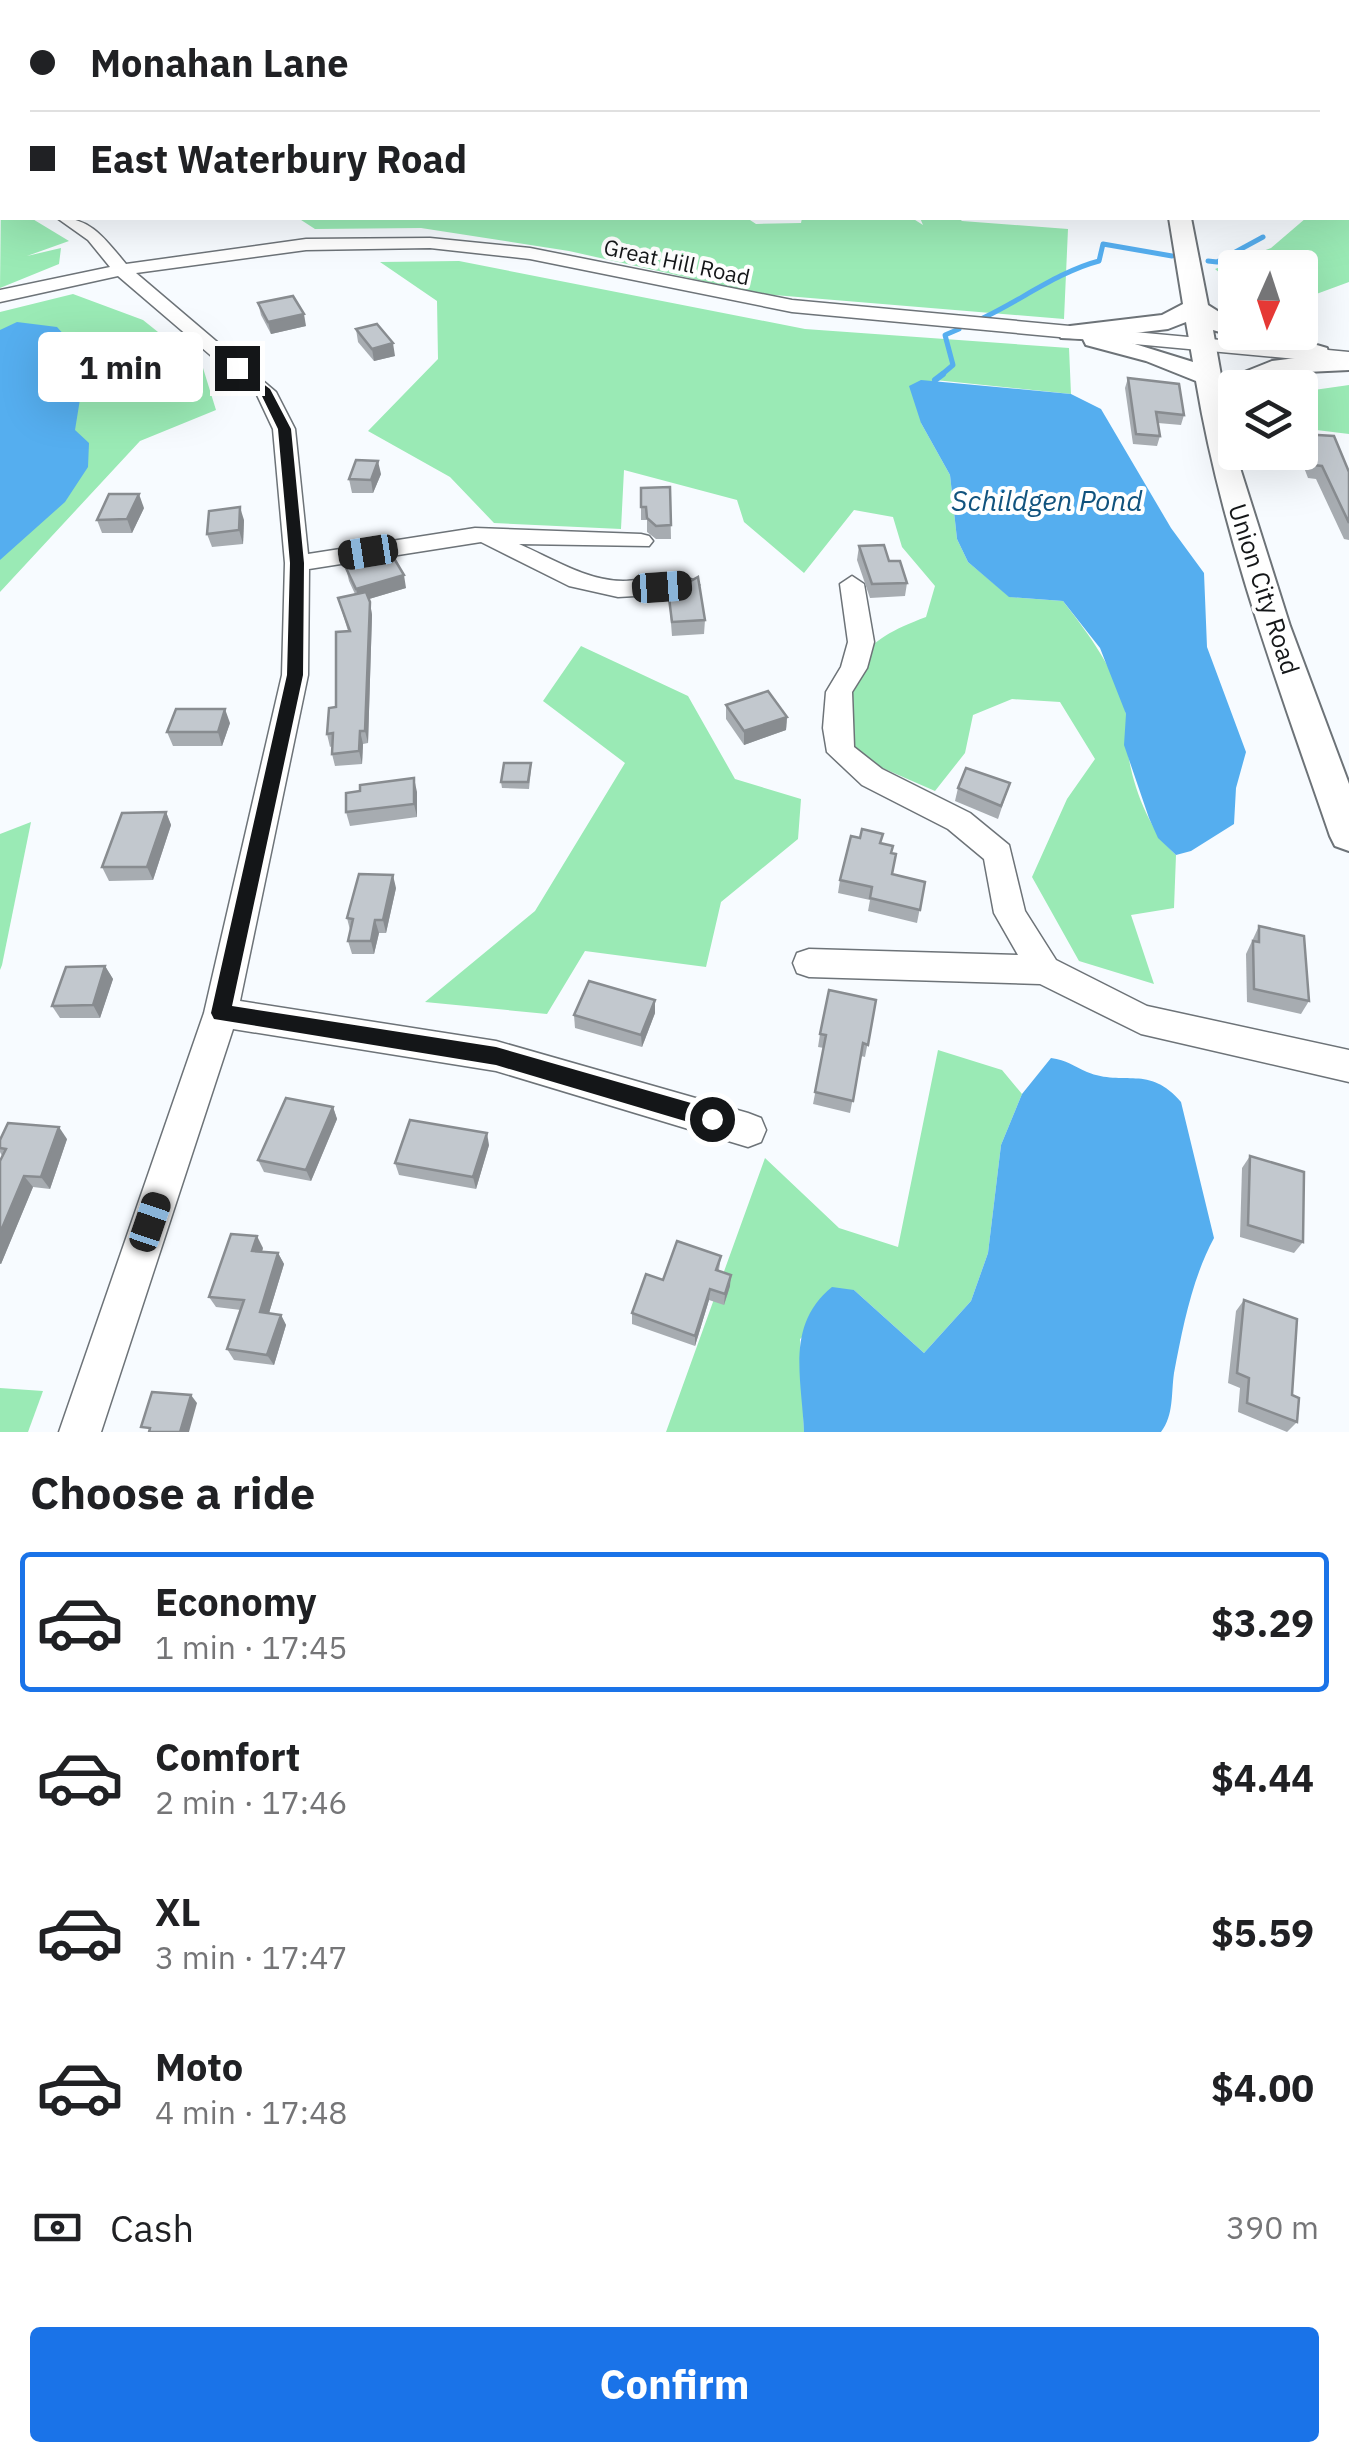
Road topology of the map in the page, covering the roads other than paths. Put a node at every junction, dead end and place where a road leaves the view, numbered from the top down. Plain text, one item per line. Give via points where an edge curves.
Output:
1 (68, 220) edge
2 (1180, 220) edge
3 (122, 269) junction
4 (0, 296) edge
5 (1195, 307) junction
6 (1218, 324) edge
7 (1070, 333) junction
8 (1296, 350) edge
9 (1349, 359) edge
10 (1207, 372) junction
11 (476, 535) junction
12 (641, 541) dead end
13 (297, 563) junction
14 (852, 584) dead end
15 (687, 585) edge
16 (1349, 836) edge
17 (809, 963) dead end
18 (1044, 970) junction
19 (221, 1013) junction
20 (1349, 1066) edge
21 (748, 1130) dead end
22 (80, 1432) edge

1 - 3 street via 94,236
2 - 5 main road, Union City Road
3 - 4 street, Great Hill Road
3 - 7 street, Great Hill Road via 299,246 456,244 732,298
3 - 13 street via 266,392 284,429
5 - 6 main road
5 - 7 main road via 1168,322
5 - 10 main road, Union City Road
7 - 10 main road
8 - 9 main road
9 - 10 street
9 - 10 main road
10 - 16 main road, Union City Road via 1223,457 1274,626
11 - 12 street
11 - 13 street
11 - 15 street via 578,580 618,589
13 - 19 street via 295,675
14 - 18 street via 861,642 839,692 841,752 872,777 959,820 998,853 1010,913
17 - 18 street
18 - 20 street via 1141,1019
19 - 21 street via 496,1056
19 - 22 street

